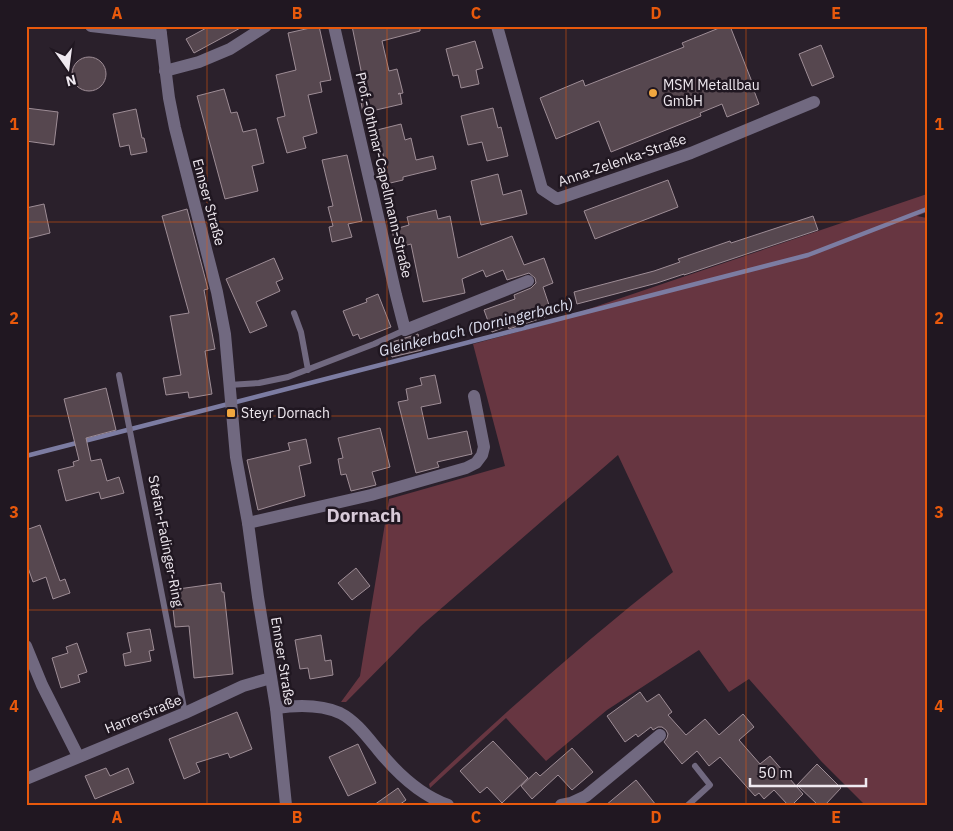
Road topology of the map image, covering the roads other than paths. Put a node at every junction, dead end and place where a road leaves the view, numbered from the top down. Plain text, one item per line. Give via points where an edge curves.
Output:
1 (91, 26) edge
2 (266, 26) edge
3 (334, 26) edge
4 (497, 26) edge
5 (132, 28) edge
6 (161, 30) edge
7 (165, 71) junction
8 (814, 102) dead end
9 (528, 281) dead end
10 (294, 313) dead end
11 (406, 330) junction
12 (308, 370) junction
13 (118, 375) dead end
14 (229, 390) junction
15 (474, 396) dead end
16 (248, 523) junction
17 (26, 646) edge
18 (271, 678) junction
19 (276, 708) junction
20 (185, 713) junction
21 (660, 734) dead end
22 (78, 756) junction
23 (695, 766) dead end
24 (26, 779) edge
25 (286, 805) edge
26 (448, 805) edge
27 (561, 805) edge
28 (688, 805) edge

1 - 5 street
2 - 7 street via 230,49
3 - 11 street, Prof.-Othmar-Capellmann-Straße
4 - 8 street, Anna-Zelenka-Straße via 542,189 557,199 691,152
5 - 6 street
6 - 7 street, Ennser Straße
7 - 14 street, Ennser Straße via 180,151 217,292
9 - 11 street
10 - 12 lane
11 - 12 lane
12 - 14 lane
13 - 20 lane, Stefan-Fadinger-Ring
14 - 16 street, Ennser Straße via 237,465
15 - 16 street via 484,448 476,463 379,493
16 - 18 street, Ennser Straße
17 - 22 street
18 - 19 street, Ennser Straße
18 - 20 street, Harrerstraße via 243,686
19 - 25 street, Ennser Straße
19 - 26 street via 320,707 342,714 402,776
20 - 22 street, Harrerstraße
21 - 27 street via 586,796
22 - 24 street, Harrerstraße
23 - 28 lane via 710,785

